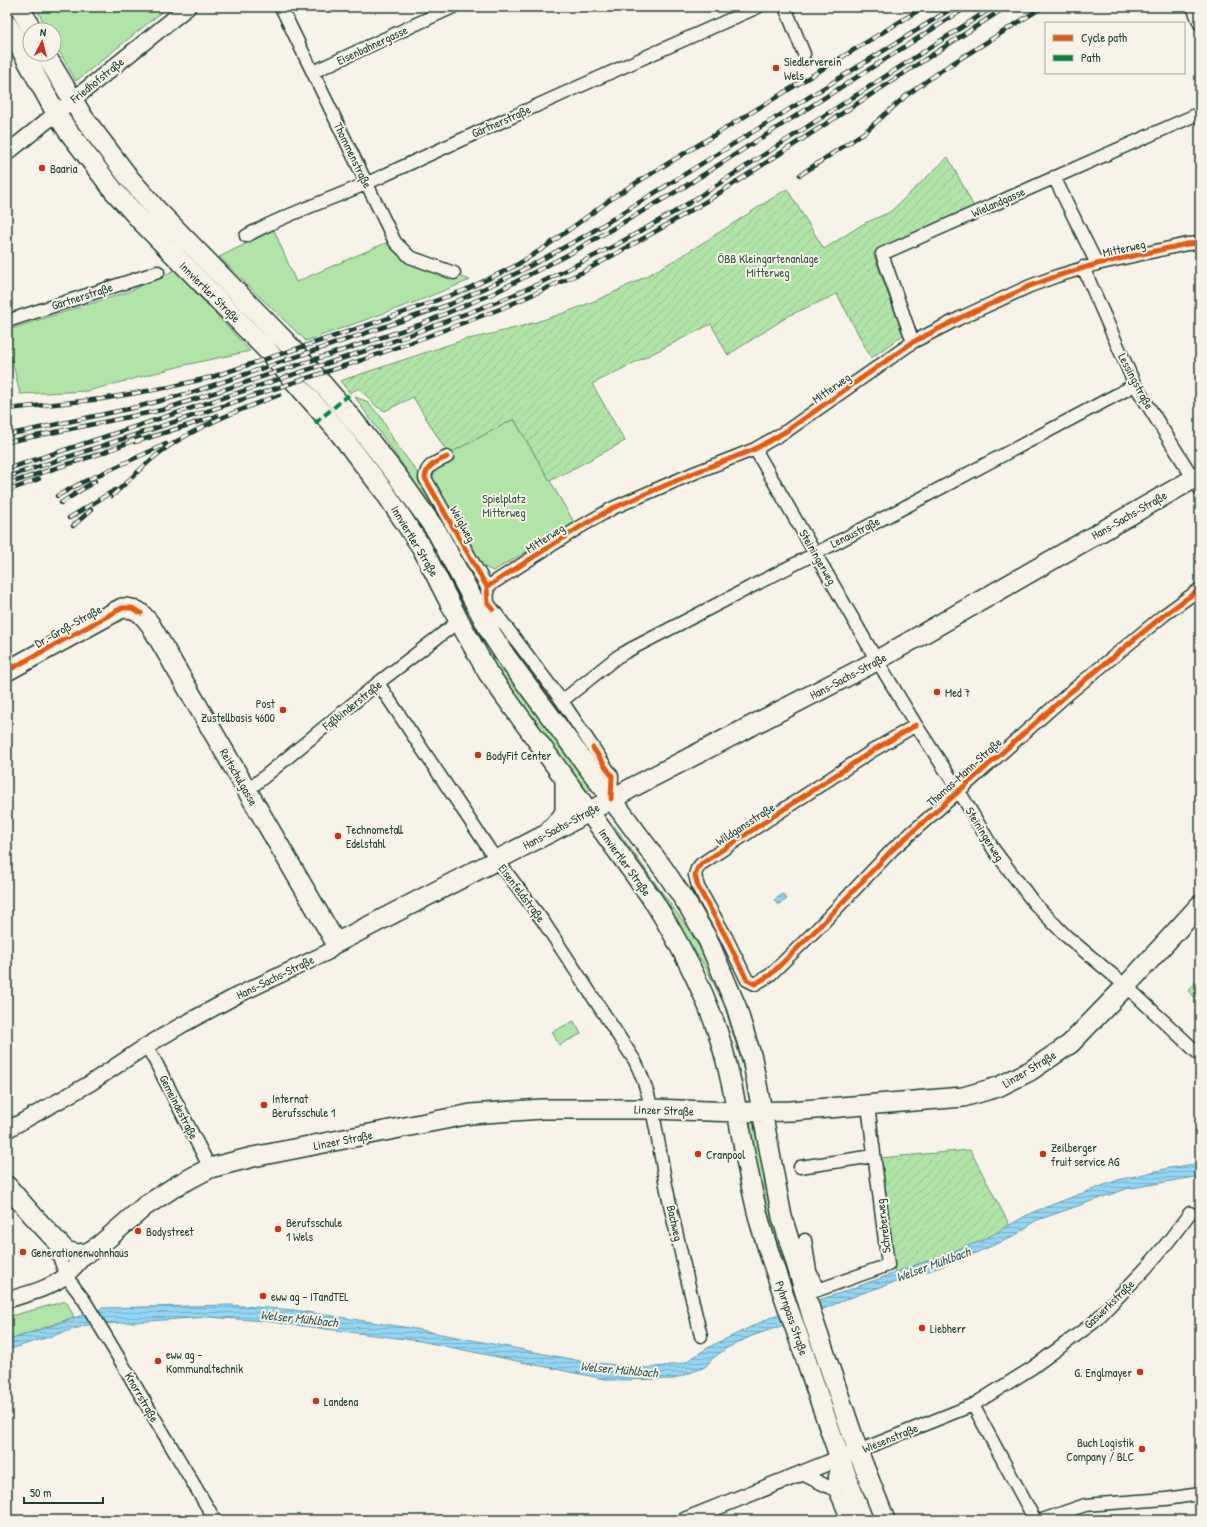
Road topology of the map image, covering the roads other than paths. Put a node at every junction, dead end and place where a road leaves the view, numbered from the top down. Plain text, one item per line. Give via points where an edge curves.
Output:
1 (20, 7) edge
2 (188, 7) edge
3 (281, 7) edge
4 (453, 7) edge
5 (758, 7) edge
6 (785, 7) edge
7 (1193, 7) edge
8 (28, 22) edge
9 (1200, 23) edge
10 (7, 24) edge
11 (804, 54) dead end
12 (50, 62) edge
13 (313, 72) junction
14 (73, 100) junction
15 (56, 113) junction
16 (1200, 113) edge
17 (7, 153) edge
18 (1054, 177) junction
19 (367, 183) junction
20 (246, 236) dead end
21 (1200, 243) edge
22 (1097, 264) junction
23 (1083, 268) junction
24 (158, 272) dead end
25 (454, 273) dead end
26 (7, 321) edge
27 (914, 342) junction
28 (1135, 385) junction
29 (755, 449) junction
30 (447, 457) dead end
31 (1198, 481) edge
32 (816, 553) junction
33 (487, 587) junction
34 (1200, 589) edge
35 (141, 613) joint
36 (459, 621) junction
37 (877, 661) junction
38 (7, 671) edge
39 (378, 684) junction
40 (562, 701) junction
41 (916, 725) junction
42 (565, 779) junction
43 (247, 791) junction
44 (959, 791) junction
45 (611, 799) junction
46 (588, 812) junction
47 (546, 835) junction
48 (497, 860) junction
49 (1200, 905) edge
50 (336, 943) junction
51 (755, 984) joint
52 (1126, 986) junction
53 (146, 1046) junction
54 (1200, 1055) edge
55 (868, 1105) junction
56 (652, 1109) junction
57 (737, 1112) junction
58 (763, 1112) junction
59 (7, 1130) edge
60 (874, 1156) junction
61 (800, 1167) dead end
62 (210, 1168) junction
63 (7, 1186) edge
64 (1190, 1213) dead end
65 (49, 1233) junction
66 (805, 1240) dead end
67 (87, 1253) junction
68 (66, 1276) junction
69 (7, 1300) edge
70 (701, 1336) dead end
71 (973, 1405) junction
72 (858, 1451) junction
73 (840, 1458) junction
74 (800, 1473) junction
75 (835, 1490) junction
76 (1200, 1494) edge
77 (215, 1520) edge
78 (685, 1520) edge
79 (848, 1520) edge
80 (863, 1520) edge
81 (885, 1520) edge
82 (1035, 1520) edge
83 (1042, 1520) edge

1 - 8 main road
2 - 14 street, Friedhofstraße
3 - 13 street, Thommenstraße
4 - 13 street, Eisenbahnergasse
5 - 19 street, Gärtnerstraße
6 - 11 street
7 - 9 street
10 - 15 main road, Innviertler Straße
12 - 14 main road, Innviertler Straße
13 - 19 street, Thommenstraße
14 - 15 street, Friedhofstraße
14 - 45 main road, Innviertler Straße via 83,117 152,205 286,342 351,417 398,478 437,532 492,635
15 - 17 street, Friedhofstraße
15 - 36 main road, Innviertler Straße via 119,196 267,350 338,430 384,491 422,548
16 - 18 street, Wielandgasse
18 - 22 street
18 - 27 street, Wielandgasse via 882,254
19 - 20 street, Gärtnerstraße via 267,224
19 - 25 street, Thommenstraße via 395,242 410,257
21 - 22 street, Mitterweg
22 - 23 street, Mitterweg
23 - 27 street, Mitterweg via 1030,286
23 - 28 street, Lessingstraße
24 - 26 street, Gärtnerstraße
27 - 29 street, Mitterweg via 788,430
28 - 31 street, Lessingstraße
28 - 32 street, Lenaustraße
29 - 32 street, Steiningerweg
29 - 33 street, Mitterweg via 613,508
30 - 33 street, Weiglweg via 429,466 425,478
31 - 37 main road, Hans-Sachs-Straße
32 - 37 street, Steiningerweg
32 - 40 street, Lenaustraße via 629,650
33 - 40 street, Weiglweg via 488,603
34 - 44 street, Thomas-Mann-Straße via 1164,615 1068,694
35 - 38 main road, Dr.-Groß-Straße via 132,608 122,608
35 - 43 main road, Reitschulgasse via 150,624
36 - 39 street, Faßbinderstraße
36 - 42 main road, Innviertler Straße via 488,673
37 - 41 street, Steiningerweg
37 - 45 main road, Hans-Sachs-Straße
39 - 43 street, Faßbinderstraße
39 - 48 street, Eisenfeldstraße
40 - 45 street, Weiglweg via 612,776
41 - 44 street, Steiningerweg
41 - 51 street, Wildgansstraße via 700,864 695,875 698,887 746,980
42 - 46 main road, Innviertler Straße
42 - 47 main road via 565,810
43 - 50 main road, Reitschulgasse
44 - 51 street, Thomas-Mann-Straße via 893,849 770,975
44 - 52 street, Steiningerweg via 994,850 1034,903 1065,935
45 - 46 main road, Hans-Sachs-Straße
45 - 58 main road, Innviertler Straße via 665,871 708,940 736,1006 752,1058
46 - 47 main road, Hans-Sachs-Straße
46 - 57 main road, Innviertler Straße via 653,900 687,958 718,1032
47 - 48 main road, Hans-Sachs-Straße
48 - 50 main road, Hans-Sachs-Straße
48 - 56 street, Eisenfeldstraße via 543,921 635,1061
49 - 52 main road, Linzer Straße
50 - 53 street, Hans-Sachs-Straße via 328,952 238,995
52 - 54 street, Steiningerweg
52 - 55 main road, Linzer Straße via 1070,1044 1030,1071 998,1088 963,1097
53 - 59 street, Hans-Sachs-Straße via 89,1084
53 - 62 street, Gemeindestraße
55 - 58 main road, Linzer Straße
55 - 60 street, Schreberweg
56 - 57 main road, Linzer Straße
56 - 62 main road, Linzer Straße via 542,1109 471,1114 253,1157
56 - 70 street, Bachweg via 662,1165
57 - 58 main road, Linzer Straße
57 - 73 main road, Pyhrnpass Straße via 749,1180 761,1224
58 - 72 main road, Pyhrnpass Straße via 782,1217 810,1310
60 - 61 street
60 - 66 street, Schreberweg via 888,1266 818,1290 810,1271
62 - 67 main road, Linzer Straße via 145,1206
63 - 65 main road
64 - 71 street, Gaswerkstraße via 1150,1264 1093,1323 1032,1368
65 - 67 main road via 66,1251
65 - 68 street, Knorrstraße
67 - 68 street, Linzer Straße
68 - 69 street, Linzer Straße via 51,1285
68 - 77 street, Knorrstraße via 101,1328
71 - 72 street, Wiesenstraße
71 - 82 street
72 - 73 street, Wiesenstraße
72 - 81 main road, Pyhrnpass Straße
73 - 74 street, Wiesenstraße
73 - 75 street via 835,1476
73 - 80 main road, Pyhrnpass Straße
74 - 75 street
74 - 78 street, Wiesenstraße
75 - 79 street
76 - 83 street via 1166,1499 1085,1504

